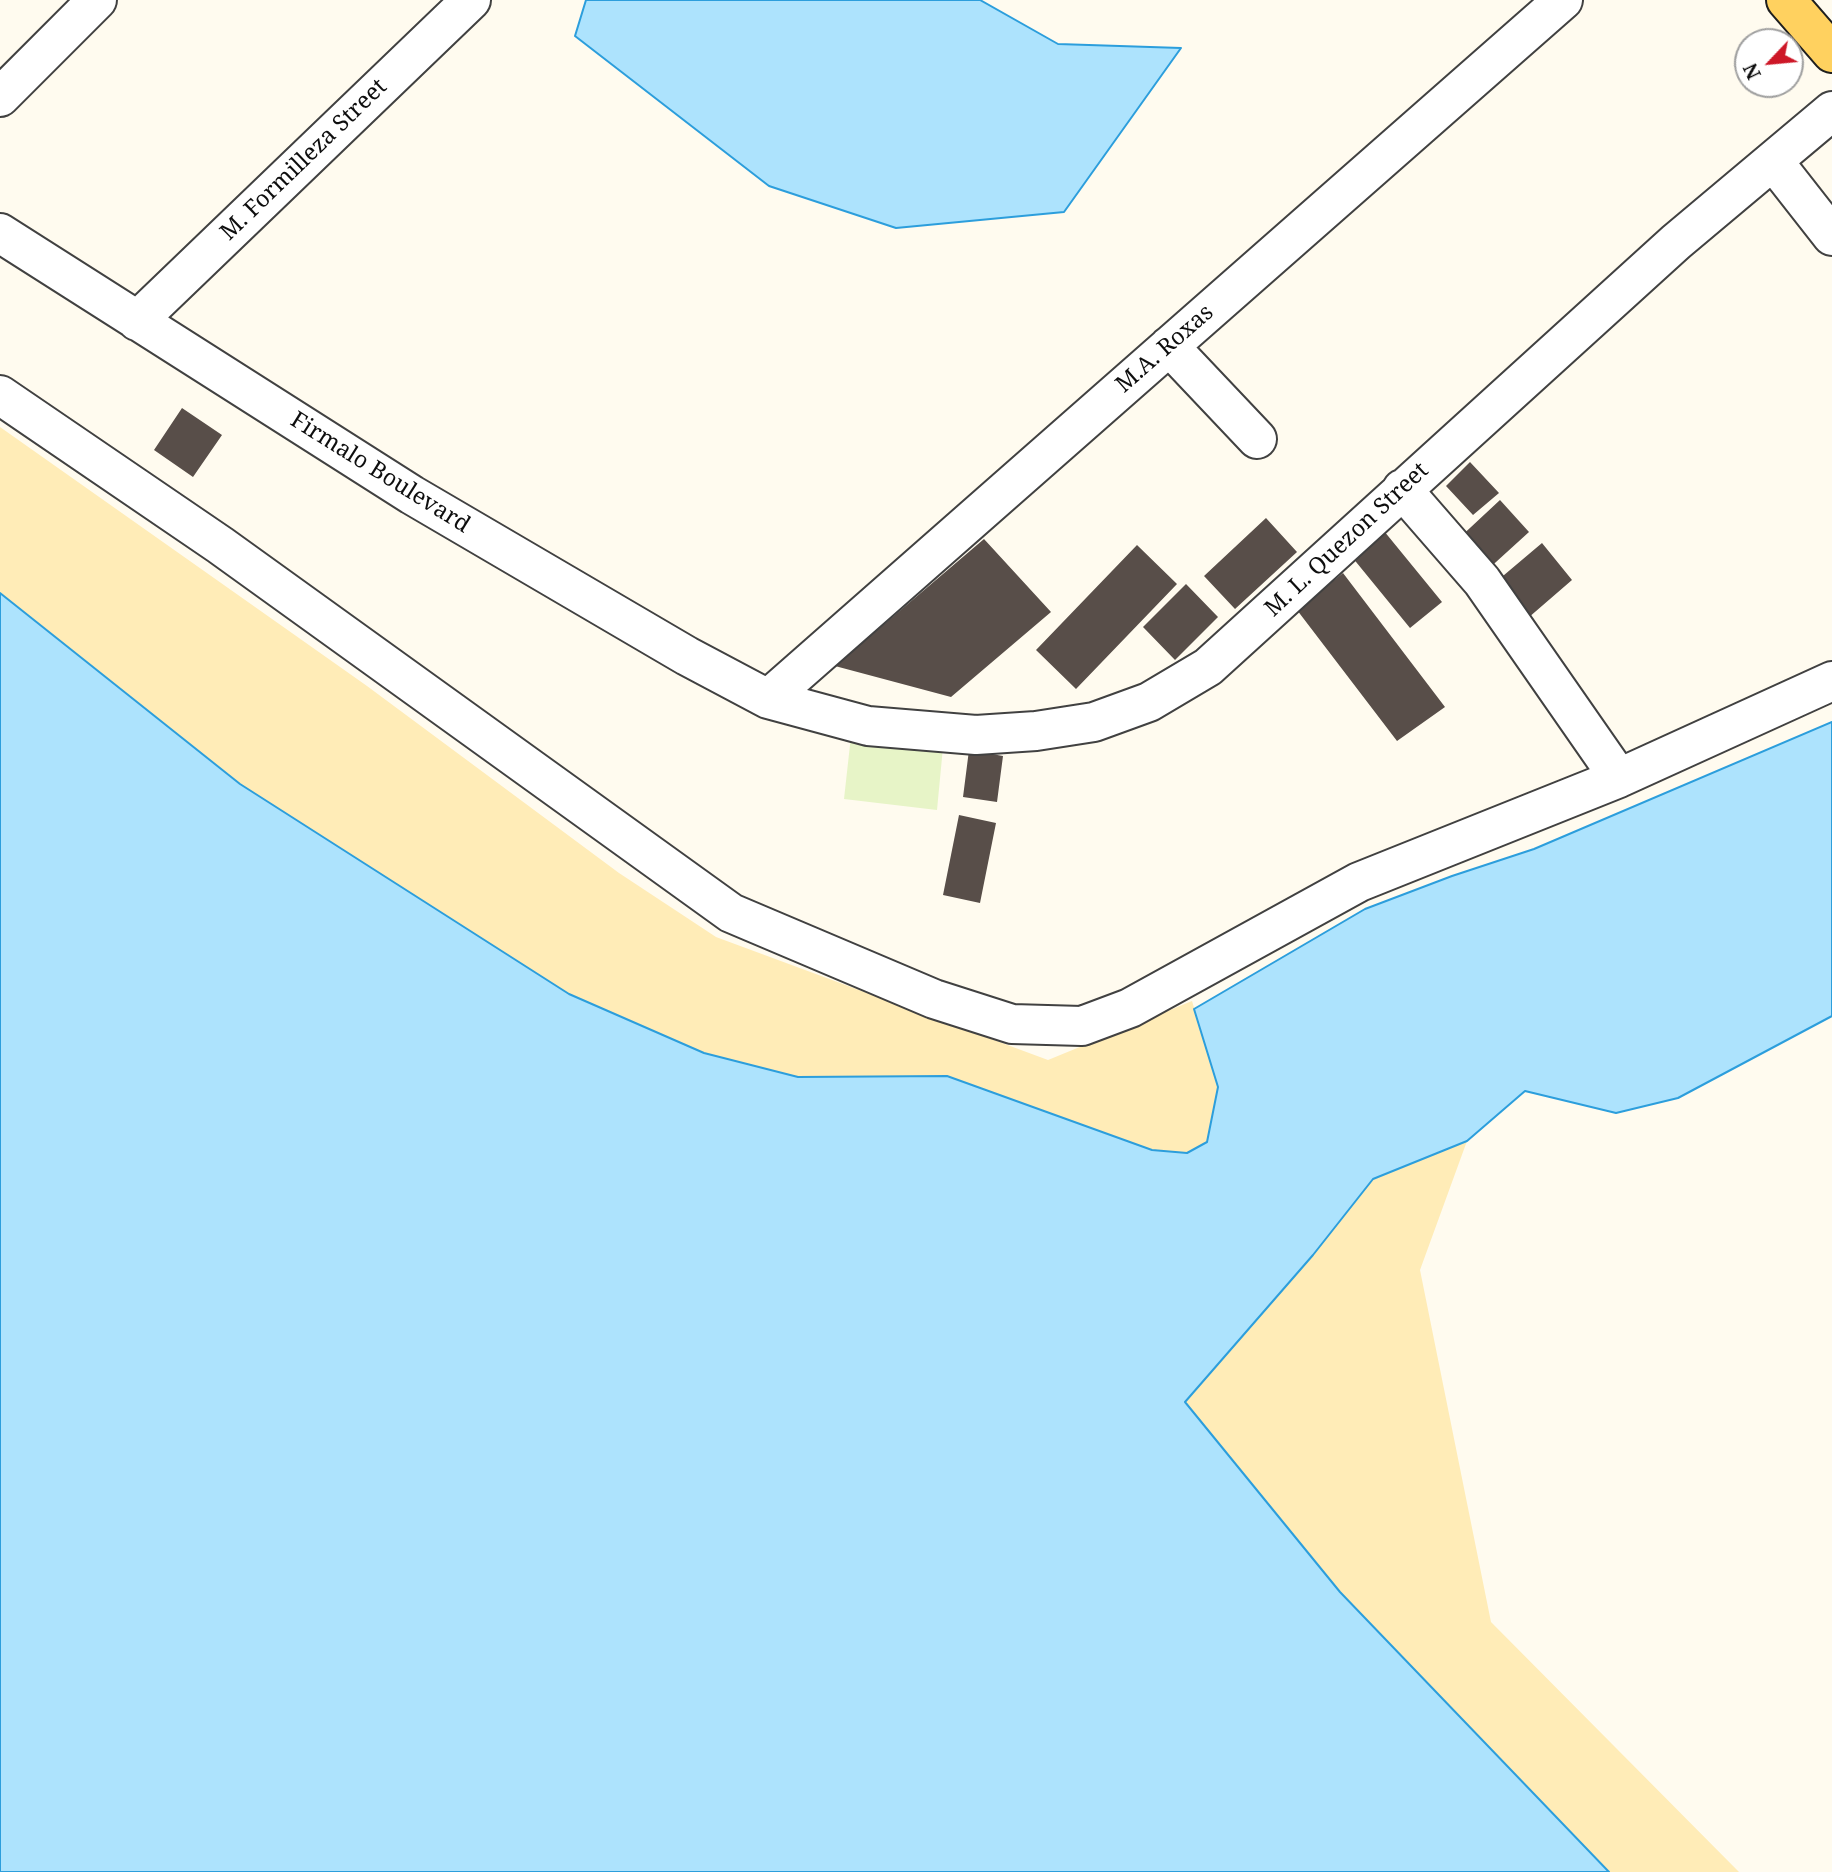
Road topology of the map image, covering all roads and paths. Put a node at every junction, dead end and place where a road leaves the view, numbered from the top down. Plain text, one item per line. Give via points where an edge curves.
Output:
1 (97, 0) edge
2 (471, 0) edge
3 (1563, 0) edge
4 (1786, 0) edge
5 (1832, 53) edge
6 (0, 97) edge
7 (1832, 111) edge
8 (1774, 162) junction
9 (0, 233) edge
10 (1832, 236) edge
11 (137, 321) junction
12 (1169, 346) junction
13 (0, 395) edge
14 (1257, 439) dead end
15 (1402, 489) junction
16 (1832, 681) edge
17 (768, 698) junction
18 (1619, 778) junction

1 - 6 street
2 - 11 street, M. Formilleza Street
3 - 12 street, M.A. Roxas
4 - 5 main road
7 - 8 street, M. L. Quezon Street
8 - 10 street
8 - 15 street, M. L. Quezon Street via 1676,242
9 - 11 street, Firmalo Boulevard
11 - 17 street, Firmalo Boulevard via 412,495 687,656
12 - 14 street
12 - 17 street, M.A. Roxas
13 - 18 street via 232,553 731,913 947,1004 1012,1024 1082,1026 1130,1008 1359,882
15 - 17 street, M. L. Quezon Street via 1208,667 1150,702 1094,722 975,735 868,726
15 - 18 street via 1482,581
16 - 18 street

